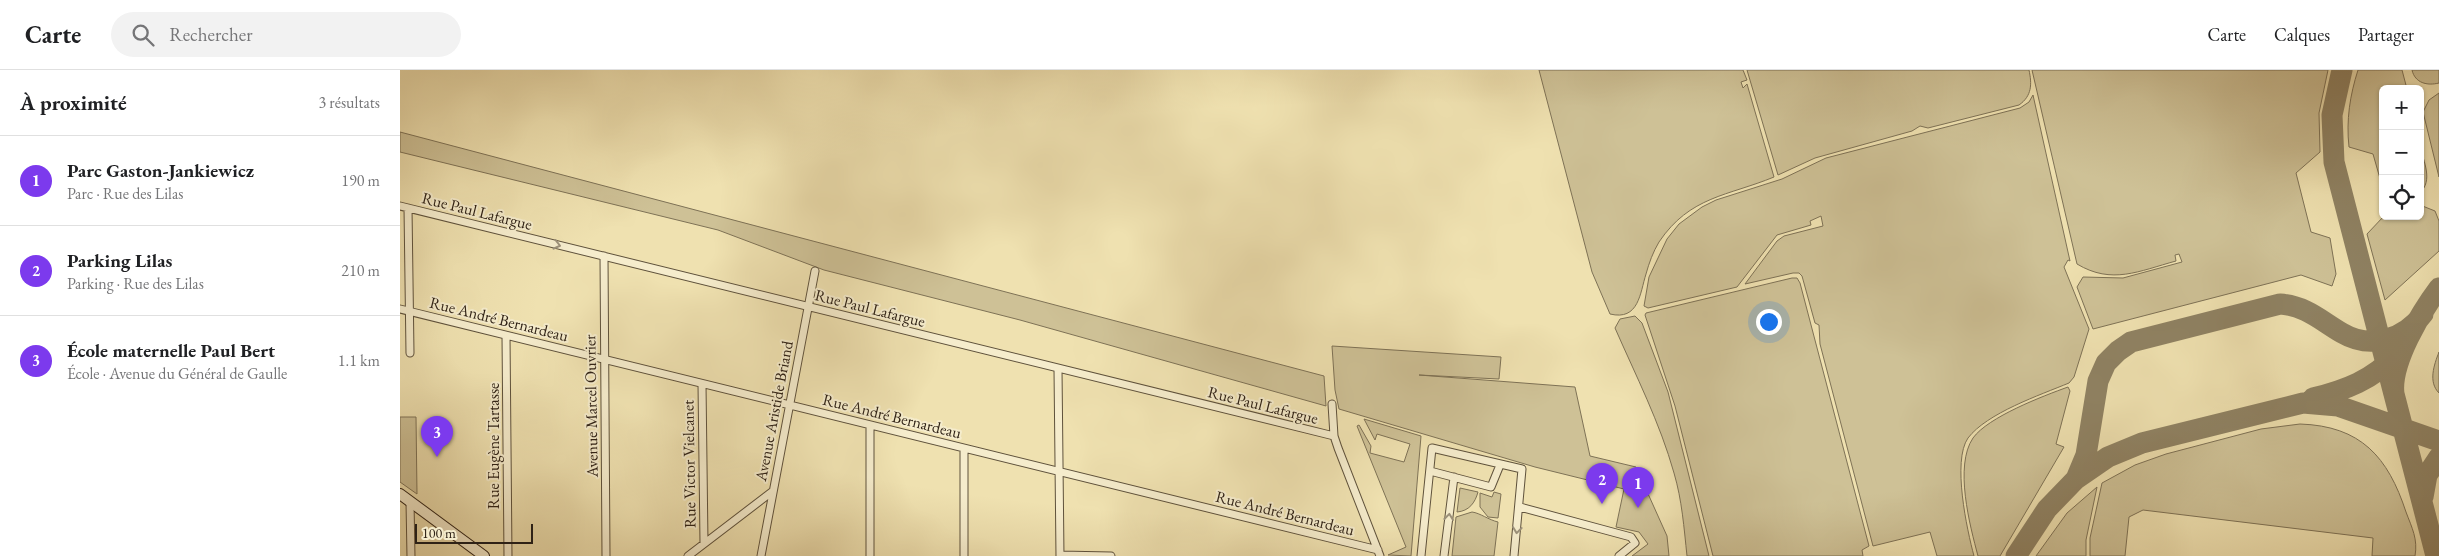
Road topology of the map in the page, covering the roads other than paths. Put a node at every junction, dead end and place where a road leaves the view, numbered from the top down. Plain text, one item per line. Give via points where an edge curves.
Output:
1 (400, 206) edge
2 (408, 208) junction
3 (604, 256) junction
4 (815, 270) dead end
5 (808, 307) junction
6 (400, 309) edge
7 (409, 311) junction
8 (506, 336) junction
9 (410, 353) dead end
10 (604, 360) junction
11 (1058, 369) junction
12 (702, 384) junction
13 (1332, 404) dead end
14 (789, 405) junction
15 (870, 424) junction
16 (1334, 436) junction
17 (964, 448) junction
18 (1500, 465) junction
19 (1430, 471) junction
20 (1060, 472) junction
21 (1454, 477) junction
22 (773, 491) junction
23 (400, 494) edge
24 (410, 502) junction
25 (1520, 507) junction
26 (704, 543) junction
27 (1379, 553) edge
28 (1060, 555) edge
29 (411, 556) edge
30 (484, 556) edge
31 (508, 556) edge
32 (606, 556) edge
33 (688, 556) edge
34 (761, 556) edge
35 (870, 556) edge
36 (964, 556) edge
37 (1110, 556) edge
38 (1421, 556) edge
39 (1444, 556) edge
40 (1514, 556) edge
41 (1619, 556) edge

1 - 2 street, Rue Paul Lafargue
2 -> 3 street, Rue Paul Lafargue
2 - 7 street
3 - 5 street, Rue Paul Lafargue
3 - 10 street, Avenue Marcel Ouvrier
4 - 5 street, Avenue Aristide Briand
5 - 11 street, Rue Paul Lafargue
5 - 14 street, Avenue Aristide Briand
6 - 7 street, Rue André Bernardeau
7 - 8 street, Rue André Bernardeau
7 - 9 street
8 - 10 street, Rue André Bernardeau
8 - 31 street, Rue Eugène Tartasse
10 - 12 street, Rue André Bernardeau
10 - 32 street, Avenue Marcel Ouvrier
11 - 16 street, Rue Paul Lafargue
11 - 20 street
12 - 14 street, Rue André Bernardeau
12 - 26 street, Rue Victor Vielcanet
13 - 16 street
14 - 15 street, Rue André Bernardeau
14 - 22 street, Avenue Aristide Briand
15 - 17 street, Rue André Bernardeau
15 - 35 street
16 - 27 street
17 - 20 street, Rue André Bernardeau
17 - 36 street
18 - 19 street via 1432,448
18 - 21 street via 1491,487
18 - 25 street via 1522,469
19 - 21 street
19 - 38 street
20 - 27 street, Rue André Bernardeau
20 - 28 street
39 -> 21 street
22 - 26 street
22 - 34 street, Avenue Aristide Briand
23 - 24 street
24 - 29 street
24 - 30 street
25 -> 40 street
25 - 41 street via 1631,537 1636,543
26 - 33 street
28 - 37 street

